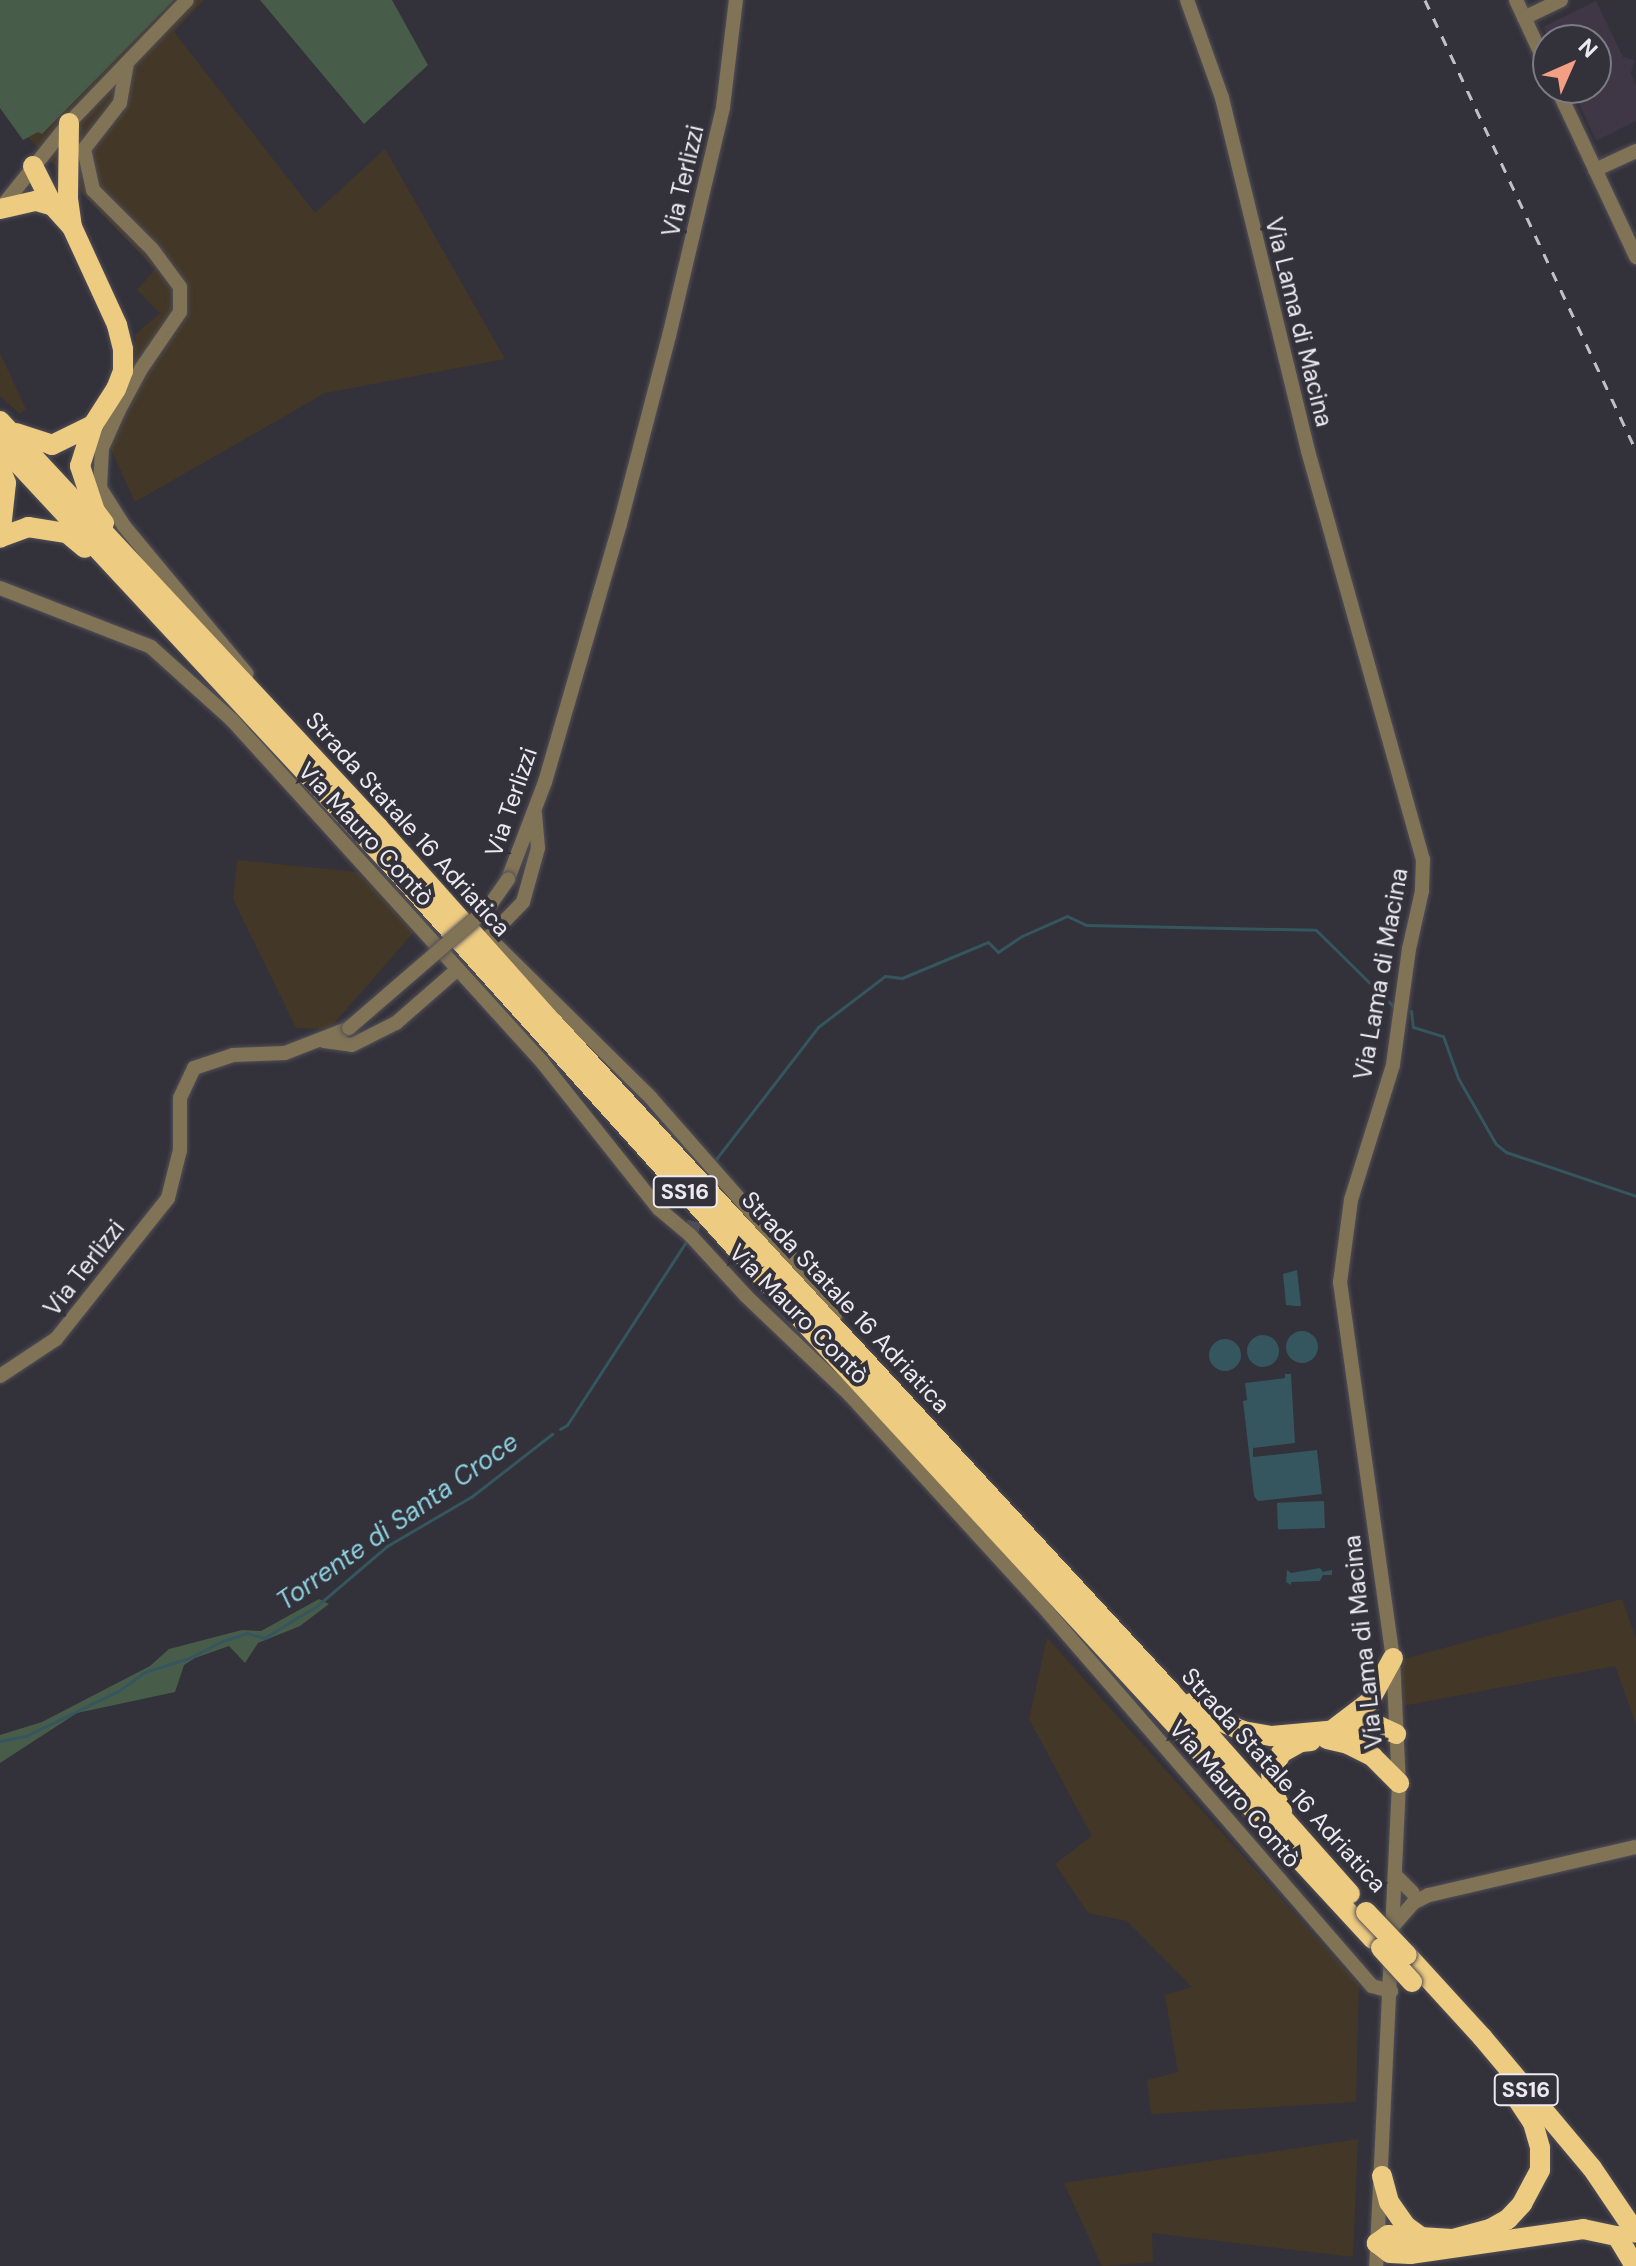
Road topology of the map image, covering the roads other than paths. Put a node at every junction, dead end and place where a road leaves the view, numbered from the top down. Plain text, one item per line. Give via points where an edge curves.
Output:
1 (187, 0) edge
2 (736, 0) edge
3 (1187, 0) edge
4 (1516, 0) edge
5 (1561, 0) edge
6 (1524, 18) junction
7 (1532, 35) edge
8 (127, 63) junction
9 (1564, 104) edge
10 (69, 123) junction
11 (1636, 151) edge
12 (33, 166) junction
13 (1595, 170) junction
14 (60, 203) junction
15 (0, 209) edge
16 (1636, 257) edge
17 (0, 420) edge
18 (93, 425) junction
19 (0, 444) edge
20 (0, 468) edge
21 (0, 538) edge
22 (128, 581) junction
23 (0, 588) edge
24 (172, 607) junction
25 (535, 811) junction
26 (489, 937) junction
27 (458, 969) junction
28 (324, 1041) junction
29 (0, 1376) edge
30 (1084, 1588) dead end
31 (1393, 1658) junction
32 (1157, 1677) junction
33 (1331, 1734) junction
34 (1396, 1734) junction
35 (1399, 1783) junction
36 (1289, 1825) junction
37 (1636, 1847) edge
38 (1396, 1876) junction
39 (1412, 1898) junction
40 (1395, 1900) junction
41 (1394, 1926) junction
42 (1391, 1991) junction
43 (1510, 2088) junction
44 (1382, 2176) junction
45 (1636, 2233) edge
46 (1377, 2243) junction
47 (1422, 2246) junction
48 (1636, 2249) edge
49 (1376, 2266) edge
50 (1401, 2266) edge
51 (1635, 2266) edge

1 - 8 street
2 - 25 street, Via Terlizzi via 723,107 669,336
3 - 31 street, Via Lama di Macina via 1222,98 1308,451 1423,859 1393,1065 1351,1200 1340,1282
4 - 6 street
5 - 6 street
6 - 7 street
8 - 10 street
8 - 26 street via 120,103 84,149 93,190 152,249 180,287 180,312 113,423 102,448 100,488 124,526 251,679
9 - 13 street
10 - 12 street
10 - 14 highway
11 - 13 street
12 - 14 highway
12 - 15 street
13 - 16 street
14 - 15 highway via 36,201
14 - 18 highway via 123,349 116,389
17 - 18 highway via 18,435 52,445
17 - 24 highway, Strada Statale 16 Adriatica / SS16
18 - 24 highway via 80,466 95,511
19 - 22 highway, Strada Statale 16 Adriatica / SS16
20 - 21 highway via 6,483
21 - 22 highway via 28,527 67,533
22 - 43 highway, Strada Statale 16 Adriatica / SS16, bridge
23 - 27 street, Via Mauro Contò via 151,647 232,720
24 - 32 highway, Strada Statale 16 Adriatica / SS16
25 - 26 street via 538,848 523,902
25 - 28 street, Via Terlizzi, bridge via 508,879 488,908 349,1028
26 - 30 street via 651,1098 790,1256 838,1320
27 - 28 street via 396,1023 352,1045
27 - 42 street, Via Mauro Contò via 542,1062 659,1209 850,1395 1040,1603 1372,1986
28 - 29 street, Via Terlizzi via 285,1053 233,1055 194,1068 180,1098 180,1150 168,1198 56,1339
31 - 33 highway via 1369,1702
31 - 34 street, Via Lama di Macina
32 - 33 highway via 1215,1719 1243,1731 1272,1736
32 - 36 highway, Strada Statale 16 Adriatica / SS16
33 - 34 highway via 1377,1740
33 - 35 highway via 1373,1757
33 - 36 highway via 1281,1753 1271,1773 1273,1792
34 - 35 street, Via Lama di Macina
35 - 38 street, Via Lama di Macina
36 - 45 highway, Strada Statale 16 Adriatica / SS16, bridge via 1482,2037 1592,2168
37 - 39 street
38 - 39 street
38 - 40 street, Via Lama di Macina
39 - 40 street
39 - 41 street
40 - 41 street, Via Lama di Macina
41 - 42 street, Via Lama di Macina
42 - 44 street, Via Lama di Macina
43 - 47 highway via 1533,2123 1540,2148 1533,2188 1508,2219 1490,2229
43 - 48 highway, Strada Statale 16 Adriatica / SS16
44 - 46 street, Via Lama di Macina
44 - 47 highway via 1389,2202
46 - 47 highway via 1390,2253
46 - 49 street, Via Lama di Macina
47 - 50 highway
47 - 51 highway via 1583,2229 1617,2236

